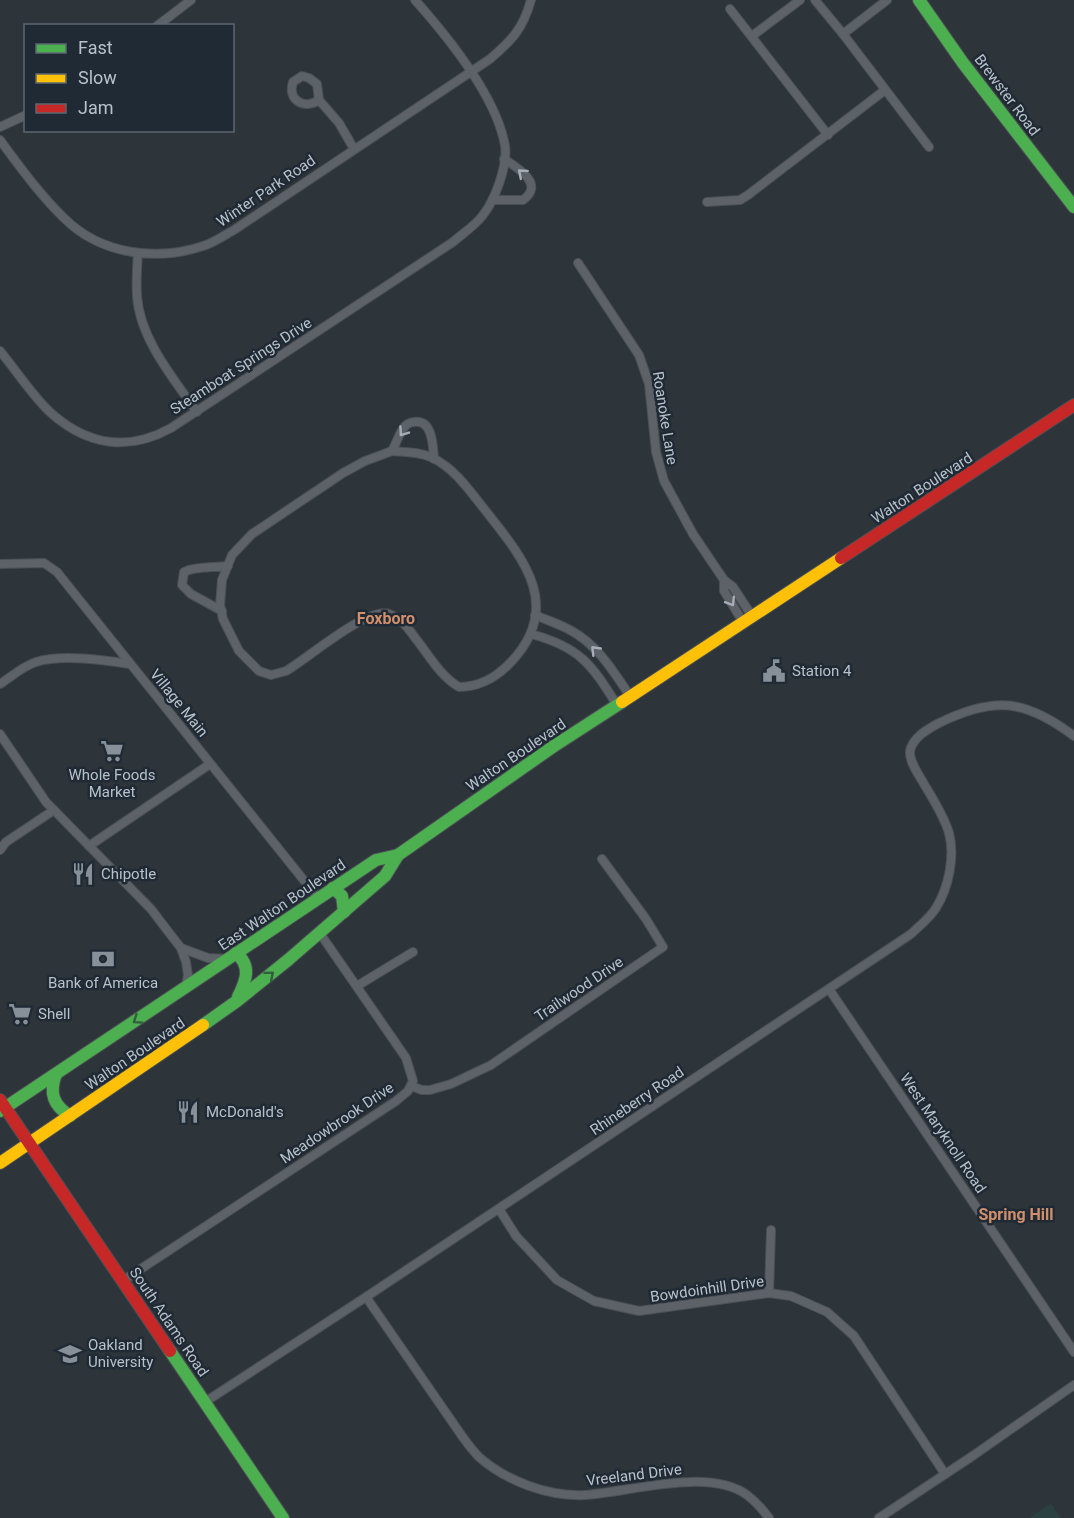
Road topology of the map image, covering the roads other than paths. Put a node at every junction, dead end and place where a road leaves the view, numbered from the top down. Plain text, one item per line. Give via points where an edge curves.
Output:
1 (191, 0) edge
2 (415, 0) edge
3 (531, 0) edge
4 (800, 0) edge
5 (815, 0) edge
6 (887, 0) edge
7 (919, 0) edge
8 (730, 9) dead end
9 (160, 24) edge
10 (843, 34) junction
11 (752, 36) junction
12 (470, 72) junction
13 (885, 90) junction
14 (319, 100) dead end
15 (24, 117) edge
16 (0, 127) edge
17 (828, 135) junction
18 (0, 140) edge
19 (929, 147) dead end
20 (354, 148) junction
21 (504, 159) junction
22 (492, 200) junction
23 (707, 202) dead end
24 (1074, 207) edge
25 (138, 253) junction
26 (578, 263) dead end
27 (0, 351) edge
28 (1074, 405) edge
29 (197, 412) junction
30 (392, 451) junction
31 (434, 459) junction
32 (0, 564) edge
33 (228, 566) junction
34 (222, 611) junction
35 (535, 615) junction
36 (748, 619) junction
37 (531, 634) junction
38 (130, 664) junction
39 (0, 684) edge
40 (630, 696) junction
41 (617, 705) junction
42 (0, 734) edge
43 (1074, 736) edge
44 (210, 764) junction
45 (54, 810) junction
46 (89, 846) junction
47 (0, 850) edge
48 (398, 855) junction
49 (602, 859) dead end
50 (333, 888) junction
51 (318, 898) junction
52 (344, 912) junction
53 (320, 933) junction
54 (181, 948) junction
55 (412, 952) dead end
56 (231, 956) junction
57 (357, 986) junction
58 (186, 988) junction
59 (829, 989) junction
60 (237, 1001) junction
61 (56, 1074) junction
62 (411, 1086) junction
63 (2, 1106) edge
64 (70, 1116) junction
65 (29, 1144) junction
66 (0, 1162) edge
67 (499, 1209) junction
68 (771, 1230) dead end
69 (124, 1280) junction
70 (770, 1293) junction
71 (366, 1298) junction
72 (1074, 1352) edge
73 (1074, 1385) edge
74 (205, 1402) junction
75 (945, 1474) junction
76 (283, 1518) edge
77 (769, 1518) edge
78 (879, 1518) edge

1 - 9 street
2 - 12 street, Steamboat Springs Drive
3 - 12 street, Winter Park Road via 514,38
4 - 11 street
5 - 10 street
6 - 10 street
7 - 24 main road, Brewster Road
8 - 11 street
10 - 13 street
11 - 17 street
12 - 20 street, Winter Park Road
12 - 21 street, Steamboat Springs Drive via 497,120 506,148
13 - 17 street
13 - 19 street
14 - 20 street
15 - 16 street
17 - 23 street via 740,200
18 - 25 street, Winter Park Road via 66,220 91,238
20 - 25 street, Winter Park Road via 208,244 161,255
21 - 22 street, Steamboat Springs Drive
22 -> 21 street via 523,200 530,191 530,178
22 - 29 street, Steamboat Springs Drive via 483,217 453,242
25 - 29 street via 141,320 155,350
26 - 36 street, Roanoke Lane via 639,355 649,384 660,472 693,534 733,587
27 - 29 street, Steamboat Springs Drive via 49,412 107,443 134,442 159,435
28 - 36 main road, Walton Boulevard
30 - 31 street
31 -> 30 street via 431,433 421,422 404,428
30 - 33 street via 343,473 252,534 232,555
31 - 35 street via 456,474 525,563 536,597
32 - 38 street, Village Main via 39,563 52,568
33 - 34 street via 222,580
33 - 34 street via 194,567 184,572 182,585 190,594
34 - 37 street via 239,651 259,671 271,675 297,664 361,620 378,613 388,613 404,622 443,675 459,687 479,685 506,668
35 - 37 street
40 -> 35 street via 587,641
36 - 40 main road, Walton Boulevard
37 - 41 street via 555,640 587,662
38 - 39 street via 49,659 30,665
38 - 44 street, Village Main
40 - 41 main road, Walton Boulevard
41 - 48 main road, Walton Boulevard
42 - 45 street
43 - 59 street, Rhineberry Road via 1046,716 1009,705 977,707 931,727 916,738 911,760 949,833 948,881 936,909 911,934
44 - 46 street
44 - 51 street, Village Main
45 - 46 street
45 - 47 street
46 - 54 street via 151,909
48 - 50 main road, East Walton Boulevard via 375,860
48 - 52 main road, Walton Boulevard via 385,876
49 - 62 street, Trailwood Drive via 663,947 491,1065 451,1084 422,1090
50 - 51 main road, East Walton Boulevard
50 - 52 main road via 342,896
51 - 56 main road, East Walton Boulevard
52 - 53 main road, Walton Boulevard
53 - 57 street, Meadowbrook Drive
60 -> 53 main road, Walton Boulevard
54 - 56 street via 208,958
54 - 58 street via 188,968
55 - 57 street
56 - 58 main road, East Walton Boulevard
56 - 60 main road via 245,962 248,970
57 - 62 street, Meadowbrook Drive via 406,1058
58 -> 61 main road, Walton Boulevard
59 - 67 street, Rhineberry Road
59 - 72 street, West Maryknoll Road
60 - 64 main road, Walton Boulevard
61 - 63 main road, Walton Boulevard
61 - 64 main road via 52,1098
62 - 69 street, Meadowbrook Drive via 396,1101
63 - 65 main road, South Adams Road
64 - 65 main road, Walton Boulevard
65 - 66 main road, Walton Boulevard
65 - 69 main road, South Adams Road
67 - 70 street, Bowdoinhill Drive via 516,1236 557,1280 594,1301 639,1311
67 - 71 street, Rhineberry Road
68 - 70 street
69 - 74 main road, South Adams Road
70 - 75 street, Bowdoinhill Drive via 812,1303 854,1336
71 - 74 street, Rhineberry Road
71 - 77 street, Vreeland Drive via 462,1436 480,1457 506,1475 536,1488 583,1495 701,1481 729,1486 747,1495
73 - 75 street
74 - 76 main road, South Adams Road
75 - 78 street

